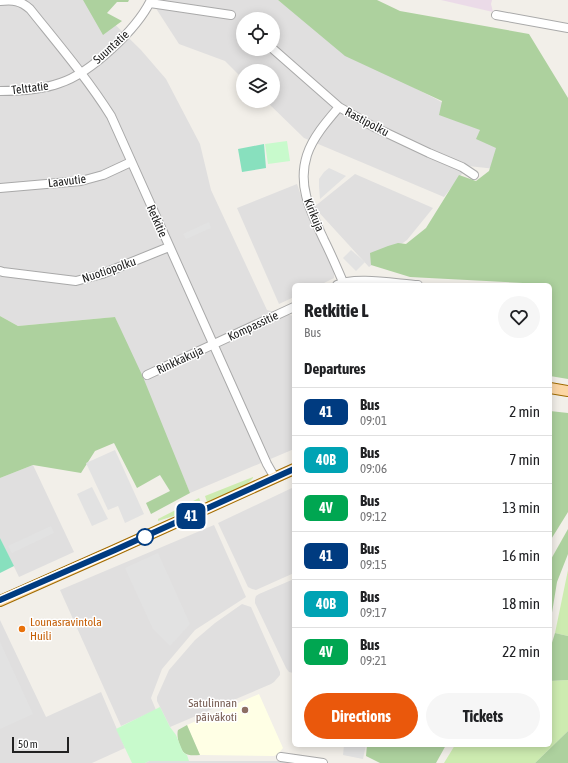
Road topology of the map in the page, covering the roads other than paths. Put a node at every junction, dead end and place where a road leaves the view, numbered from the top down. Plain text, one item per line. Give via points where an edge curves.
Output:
1 (0, 1) edge
2 (151, 2) edge
3 (231, 15) dead end
4 (496, 16) dead end
5 (568, 28) edge
6 (280, 55) edge
7 (81, 72) junction
8 (0, 91) edge
9 (339, 107) junction
10 (131, 162) junction
11 (474, 175) dead end
12 (0, 188) edge
13 (169, 247) junction
14 (0, 270) edge
15 (340, 283) edge
16 (390, 283) edge
17 (292, 308) edge
18 (213, 344) junction
19 (147, 375) dead end
20 (552, 388) edge
21 (568, 391) edge
22 (292, 470) edge
23 (275, 478) junction
24 (0, 600) edge
25 (281, 757) dead end
26 (323, 763) edge

1 - 7 street, Retkitie via 16,0 27,6
2 - 3 street
2 - 7 street, Suuntatie via 122,40
4 - 5 street
6 - 9 street, Rastipolku
7 - 8 street, Telttatie via 62,83 41,89
7 - 10 street, Retkitie via 111,116
9 - 11 street, Rastipolku via 374,127 462,167
9 - 15 street, Kirikuja via 314,139 303,171 308,207
10 - 12 street, Laavutie via 103,175 81,181
10 - 13 street, Retkitie
13 - 14 street, Nuotiopolku via 76,282
13 - 18 street, Retkitie
15 - 16 street
17 - 18 street, Kompassitie
18 - 19 street, Rinkkakuja
18 - 23 street, Retkitie
20 - 21 main road
22 - 23 main road
23 - 24 main road
25 - 26 street

